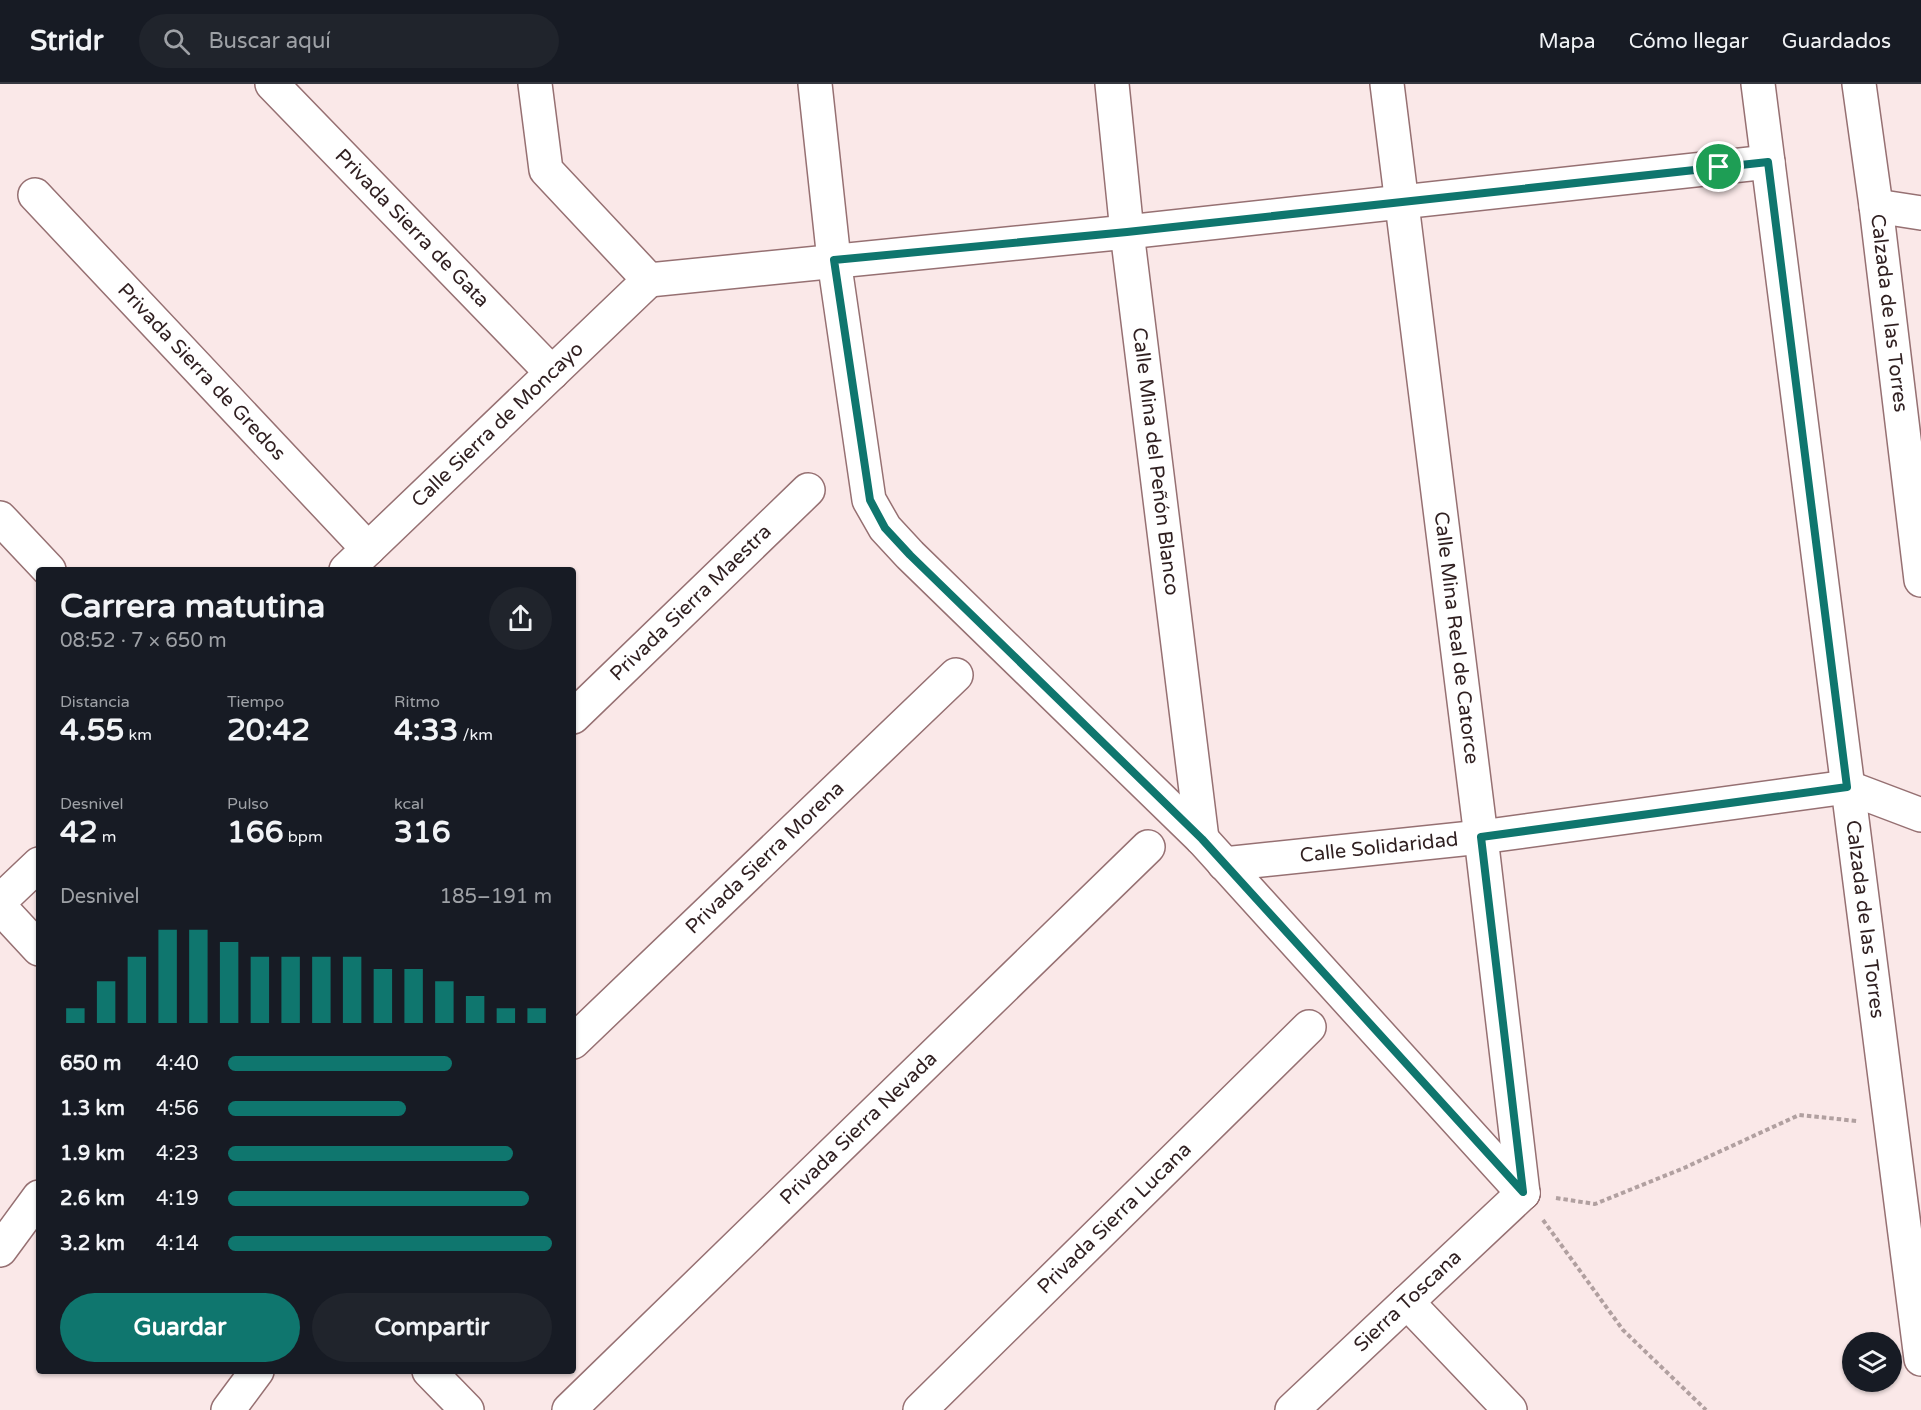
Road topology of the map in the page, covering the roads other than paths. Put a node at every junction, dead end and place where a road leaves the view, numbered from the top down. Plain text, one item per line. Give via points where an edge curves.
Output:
1 (272, 84) edge
2 (535, 84) edge
3 (815, 84) edge
4 (1112, 84) edge
5 (1387, 84) edge
6 (1758, 84) edge
7 (1859, 84) edge
8 (1768, 162) junction
9 (35, 195) dead end
10 (1401, 201) junction
11 (1876, 206) junction
12 (1921, 213) edge
13 (1127, 232) junction
14 (834, 260) junction
15 (649, 280) junction
16 (552, 373) junction
17 (808, 490) dead end
18 (0, 518) edge
19 (357, 560) edge
20 (46, 567) edge
21 (1921, 580) edge
22 (956, 675) dead end
23 (576, 714) edge
24 (1847, 787) junction
25 (1921, 815) edge
26 (1481, 837) junction
27 (1202, 839) junction
28 (1148, 847) dead end
29 (1224, 864) junction
30 (36, 867) edge
31 (0, 901) edge
32 (0, 906) edge
33 (36, 946) edge
34 (1309, 1027) dead end
35 (576, 1039) edge
36 (1523, 1192) junction
37 (36, 1201) edge
38 (0, 1250) edge
39 (1407, 1302) junction
40 (1921, 1359) edge
41 (255, 1374) edge
42 (432, 1374) edge
43 (228, 1410) edge
44 (467, 1410) edge
45 (569, 1410) edge
46 (920, 1410) edge
47 (1292, 1410) edge
48 (1510, 1410) edge

1 - 16 street, Privada Sierra de Gata
2 - 15 street via 546,170
3 - 14 street
4 - 13 street, Calle Mina del Peñón Blanco
5 - 10 street, Calle Mina Real de Catorce
6 - 8 street, Calzada de las Torres
7 - 11 street, Calzada de las Torres
8 - 10 street
8 - 24 street, Calzada de las Torres
9 - 19 street, Privada Sierra de Gredos
10 - 13 street
10 - 26 street, Calle Mina Real de Catorce
11 - 12 street
11 - 21 street, Calzada de las Torres
13 - 14 street
13 - 27 street, Calle Mina del Peñón Blanco
14 - 15 street
14 - 27 street via 870,500 885,528
15 - 16 street, Calle Sierra de Moncayo
16 - 19 street, Calle Sierra de Moncayo
17 - 23 street, Privada Sierra Maestra
18 - 20 street
22 - 35 street, Privada Sierra Morena
24 - 25 street, Calle Solidaridad
24 - 26 street, Calle Solidaridad
24 - 40 street, Calzada de las Torres
26 - 29 street, Calle Solidaridad
26 - 36 street, Calle Mina Real de Catorce
27 - 29 street
28 - 45 street, Privada Sierra Nevada
29 - 36 street
30 - 31 street
32 - 33 street
34 - 46 street, Privada Sierra Lucana
36 - 39 street, Sierra Toscana
37 - 38 street
39 - 47 street, Sierra Toscana
39 - 48 street
41 - 43 street
42 - 44 street

